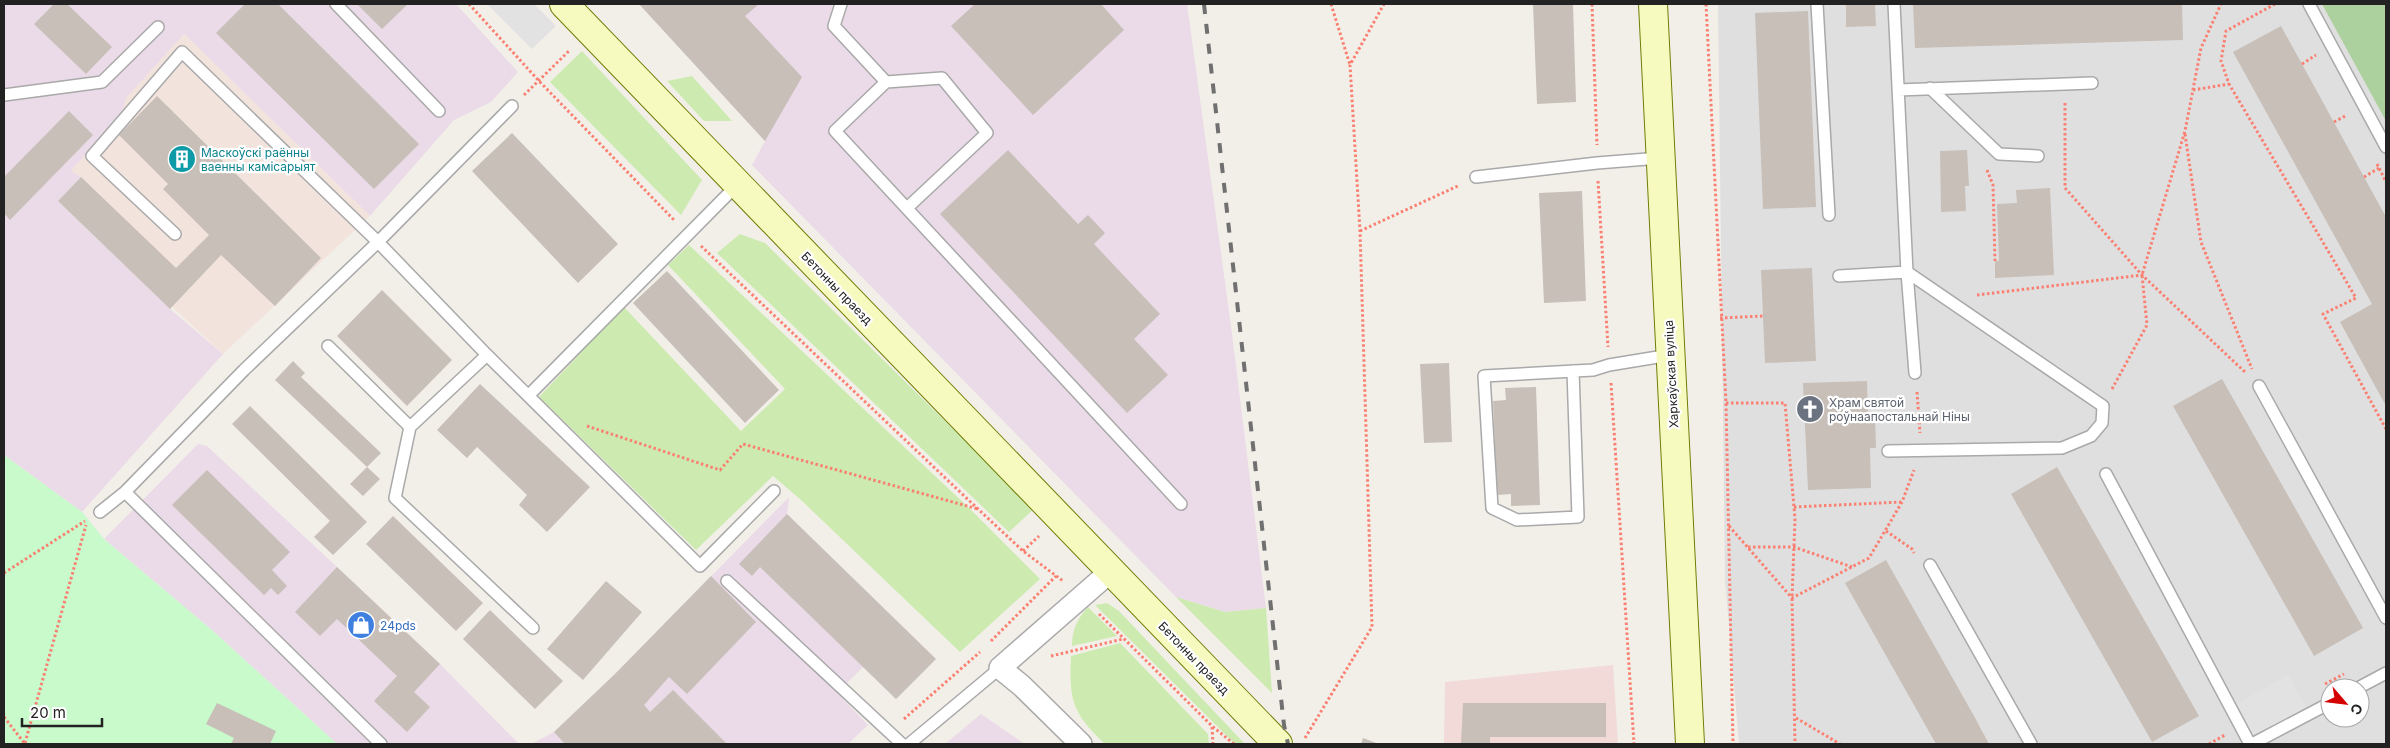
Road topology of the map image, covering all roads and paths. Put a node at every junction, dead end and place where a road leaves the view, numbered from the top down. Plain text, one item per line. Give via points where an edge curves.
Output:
1 (336, 4) edge
2 (469, 4) edge
3 (564, 4) edge
4 (841, 4) edge
5 (1330, 4) edge
6 (1384, 4) edge
7 (1653, 4) edge
8 (1706, 4) edge
9 (1817, 4) edge
10 (1894, 4) edge
11 (2222, 4) edge
12 (2275, 4) edge
13 (2309, 4) edge
14 (158, 27) dead end
15 (590, 31) junction
16 (2316, 56) dead end
17 (2302, 64) dead end
18 (1350, 65) junction
19 (539, 81) junction
20 (886, 82) junction
21 (2092, 83) dead end
22 (2065, 84) junction
23 (2229, 84) junction
24 (1930, 88) junction
25 (1898, 90) junction
26 (2193, 90) junction
27 (4, 95) edge
28 (512, 106) joint
29 (439, 111) dead end
30 (2349, 114) dead end
31 (2334, 122) dead end
32 (1972, 128) junction
33 (2185, 131) junction
34 (2386, 147) edge
35 (2038, 156) dead end
36 (1660, 158) junction
37 (2379, 168) dead end
38 (1476, 177) joint
39 (2364, 177) dead end
40 (738, 184) junction
41 (907, 208) junction
42 (1829, 215) dead end
43 (1360, 231) junction
44 (175, 234) dead end
45 (689, 235) junction
46 (378, 242) junction
47 (1995, 261) dead end
48 (1907, 272) junction
49 (2142, 275) junction
50 (1838, 276) dead end
51 (1949, 299) junction
52 (1763, 316) dead end
53 (1720, 318) junction
54 (328, 346) dead end
55 (487, 355) junction
56 (1670, 355) junction
57 (1574, 371) junction
58 (1915, 373) joint
59 (2259, 386) junction
60 (529, 395) junction
61 (1726, 402) junction
62 (2103, 406) junction
63 (544, 411) junction
64 (410, 427) junction
65 (2386, 429) edge
66 (1921, 449) junction
67 (1888, 451) dead end
68 (2106, 474) dead end
69 (774, 491) dead end
70 (125, 492) junction
71 (1902, 502) junction
72 (1181, 504) dead end
73 (1794, 507) junction
74 (978, 509) junction
75 (100, 512) dead end
76 (1729, 526) junction
77 (1748, 547) junction
78 (1794, 548) junction
79 (1930, 565) dead end
80 (1853, 568) junction
81 (1111, 571) junction
82 (4, 573) edge
83 (1056, 576) junction
84 (728, 581) dead end
85 (1081, 596) junction
86 (1792, 598) junction
87 (2386, 618) edge
88 (533, 628) dead end
89 (1000, 668) junction
90 (2386, 673) edge
91 (2370, 682) edge
92 (2320, 708) edge
93 (4, 717) edge
94 (1796, 717) junction
95 (1212, 726) junction
96 (889, 732) junction
97 (25, 744) edge
98 (381, 744) edge
99 (902, 744) edge
100 (909, 744) edge
101 (1081, 744) edge
102 (1213, 744) edge
103 (1234, 744) edge
104 (1290, 744) edge
105 (1690, 744) edge
106 (1733, 744) edge
107 (1795, 744) edge
108 (1840, 744) edge
109 (2031, 744) edge
110 (2251, 744) edge

1 - 29 lane
2 - 19 path
3 - 15 street, Бетонны праезд
4 - 20 lane via 834,26
5 - 18 path
6 - 18 path
7 - 36 street, Харкаўская вуліца
8 - 53 path
9 - 42 lane
10 - 25 lane
11 - 26 path via 2201,48
12 - 23 path via 2226,31 2221,61
13 - 34 lane
14 - 27 lane via 102,82
15 - 19 path
15 - 40 street, Бетонны праезд
16 - 17 path
18 - 43 path
19 - 28 path
19 - 45 path
20 - 41 lane via 835,131
20 - 41 lane via 942,78 987,133
21 - 22 lane
22 - 24 lane
22 - 49 path via 2065,188
23 - 26 path
23 - 65 path via 2356,298 2323,314
24 - 25 lane
24 - 32 lane
25 - 48 lane
26 - 33 path
28 - 46 lane
30 - 31 path
32 - 35 lane via 1998,154
32 - 47 path via 1993,185
33 - 49 path
33 - 59 path via 2201,242
36 - 38 lane
36 - 56 street, Харкаўская вуліца
37 - 39 path
38 - 43 path
40 - 45 lane
40 - 81 street, Бетонны праезд
41 - 72 lane
43 - 104 path via 1372,627
44 - 46 lane via 92,156 182,52
45 - 60 lane
45 - 74 path
46 - 55 lane
46 - 70 lane via 244,370
48 - 50 lane
48 - 51 lane
48 - 58 lane
49 - 51 path
49 - 59 path
49 - 62 path via 2147,326
51 - 62 lane
52 - 53 path
53 - 61 path
54 - 64 lane
55 - 60 lane
55 - 64 lane
56 - 57 lane
56 - 105 street, Харкаўская вуліца
57 - 57 lane via 1484,376 1492,508 1517,520 1578,517
58 - 66 path
59 - 87 lane
60 - 63 lane
61 - 73 path via 1785,403
61 - 76 path
62 - 66 lane via 2102,423 2091,436 2062,448
63 - 69 lane via 700,566
63 - 74 path via 720,470 743,444
64 - 88 lane via 395,498
66 - 67 lane
66 - 71 path
68 - 110 lane
70 - 75 lane
70 - 98 lane
71 - 73 path
71 - 80 path via 1869,558
73 - 78 path
74 - 83 path via 1023,551
76 - 77 path
76 - 106 path
77 - 78 path
77 - 86 path
78 - 80 path
78 - 86 path
79 - 109 lane
80 - 86 path
81 - 85 street
81 - 104 street, Бетонны праезд
82 - 97 path via 87,520
83 - 85 path
83 - 96 path via 971,660
84 - 96 lane
85 - 89 street
85 - 95 path
86 - 94 path
89 - 100 lane
89 - 101 street
90 - 91 lane
92 - 110 lane
93 - 97 path
94 - 107 path
94 - 108 path
95 - 102 path
95 - 103 path
96 - 99 lane

